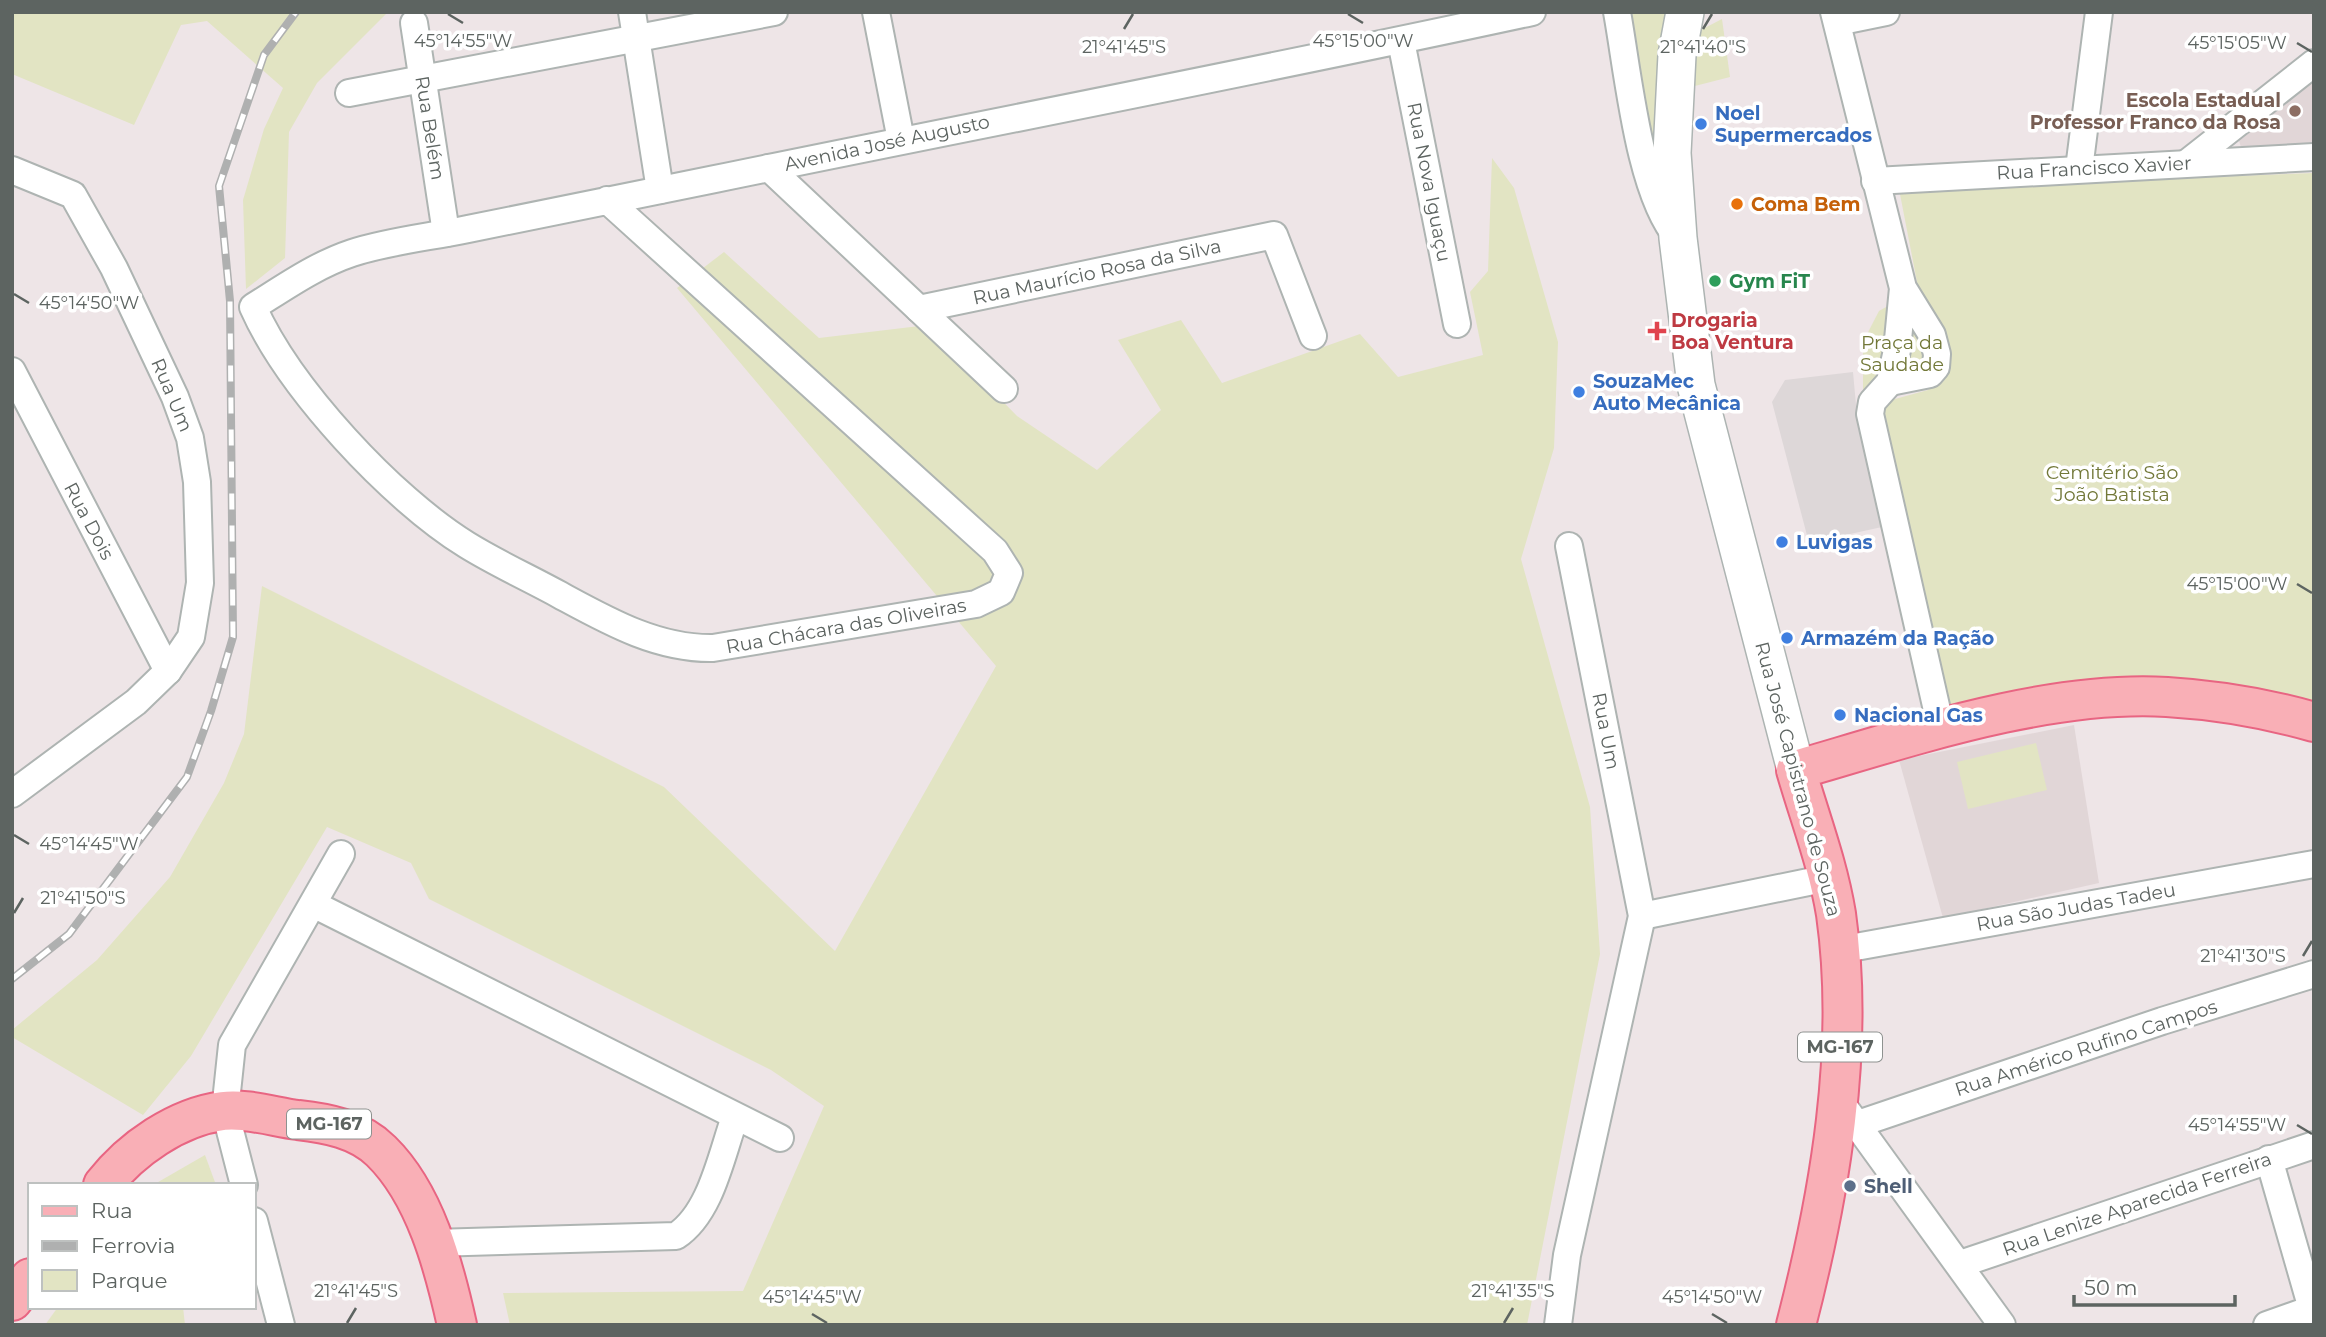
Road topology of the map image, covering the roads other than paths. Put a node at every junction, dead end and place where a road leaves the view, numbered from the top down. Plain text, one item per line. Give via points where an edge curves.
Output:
1 (774, 12) edge
2 (876, 12) edge
3 (1532, 12) edge
4 (1617, 12) edge
5 (1685, 12) edge
6 (1886, 12) edge
7 (2099, 12) edge
8 (1835, 17) edge
9 (414, 23) dead end
10 (635, 25) edge
11 (1401, 41) junction
12 (2314, 62) edge
13 (423, 79) junction
14 (349, 93) dead end
15 (901, 140) junction
16 (2314, 157) edge
17 (2187, 163) junction
18 (769, 168) junction
19 (2079, 169) junction
20 (12, 170) edge
21 (1661, 181) junction
22 (1875, 181) junction
23 (660, 190) junction
24 (607, 200) junction
25 (446, 233) junction
26 (1903, 288) junction
27 (253, 307) joint
28 (919, 309) junction
29 (1457, 324) dead end
30 (1313, 336) dead end
31 (12, 371) edge
32 (1890, 382) junction
33 (1004, 389) dead end
34 (1569, 547) dead end
35 (168, 671) junction
36 (2314, 722) edge
37 (1941, 728) junction
38 (1796, 770) junction
39 (12, 794) edge
40 (341, 854) dead end
41 (2314, 864) edge
42 (1828, 878) junction
43 (315, 905) junction
44 (1642, 916) junction
45 (1839, 950) junction
46 (2314, 974) edge
47 (225, 1111) junction
48 (1848, 1112) junction
49 (735, 1117) junction
50 (780, 1138) dead end
51 (2314, 1145) edge
52 (2269, 1159) junction
53 (105, 1183) edge
54 (243, 1183) edge
55 (256, 1229) edge
56 (434, 1243) junction
57 (1960, 1264) junction
58 (28, 1281) edge
59 (1977, 1292) junction
60 (12, 1301) edge
61 (281, 1325) edge
62 (457, 1325) edge
63 (1558, 1325) edge
64 (1796, 1325) edge
65 (1975, 1325) edge
66 (2002, 1325) edge
67 (2267, 1325) edge

1 - 10 street
2 - 15 street
3 - 11 street, Avenida José Augusto
4 - 21 street, Rua José Capistrano de Souza
5 - 21 street, Rua José Capistrano de Souza via 1677,55 1672,153
6 - 8 street
7 - 19 street
8 - 22 street
9 - 13 street, Rua Belém
10 - 13 street
10 - 23 street
11 - 15 street, Avenida José Augusto
11 - 29 street, Rua Nova Iguaçu
12 - 17 street
13 - 14 street
13 - 25 street, Rua Belém
15 - 18 street, Avenida José Augusto
16 - 17 street, Rua Francisco Xavier
17 - 19 street, Rua Francisco Xavier
18 - 23 street, Avenida José Augusto
18 - 28 street
19 - 22 street, Rua Francisco Xavier
20 - 35 street, Rua Um via 73,195 114,268 190,438 197,482 200,583 191,637
21 - 38 street, Rua José Capistrano de Souza via 1678,237 1696,385
22 - 26 street
23 - 24 street, Avenida José Augusto
24 - 25 street, Avenida José Augusto
24 - 27 street, Rua Chácara das Oliveiras via 995,551 1009,573 1001,592 976,604 713,648 683,649 649,638 466,544 410,502 324,415 269,342
25 - 27 street, Avenida José Augusto via 354,252 315,269
26 - 32 street
26 - 32 street via 1932,335 1936,367 1922,378
28 - 30 street, Rua Maurício Rosa da Silva via 1274,235
28 - 33 street
31 - 35 street, Rua Dois
32 - 37 street via 1872,402 1870,414
34 - 44 street, Rua Um
35 - 39 street, Rua Um via 136,702
36 - 37 main road via 2213,701 2131,697 2060,704
37 - 38 main road
38 - 42 main road, Rua José Capistrano de Souza / MG-167
40 - 43 street
41 - 45 street, Rua São Judas Tadeu
42 - 44 street
42 - 45 main road, Rua José Capistrano de Souza / MG-167
43 - 47 street via 232,1045
43 - 49 street
44 - 63 street via 1567,1255
45 - 48 main road, Rua José Capistrano de Souza / MG-167
46 - 48 street, Rua Américo Rufino Campos
47 - 53 main road, MG-167 via 187,1121 153,1139
47 - 54 street
47 - 56 main road, MG-167 via 334,1124 379,1148 403,1176
48 - 57 street
48 - 64 main road, Rua José Capistrano de Souza / MG-167
49 - 50 street
49 - 56 street via 699,1213 676,1236
51 - 52 street, Rua Lenize Aparecida Ferreira
52 - 57 street, Rua Lenize Aparecida Ferreira
52 - 67 street via 2312,1309
55 - 61 street
56 - 62 main road, MG-167
57 - 59 street
58 - 60 main road
59 - 65 street
59 - 66 street

